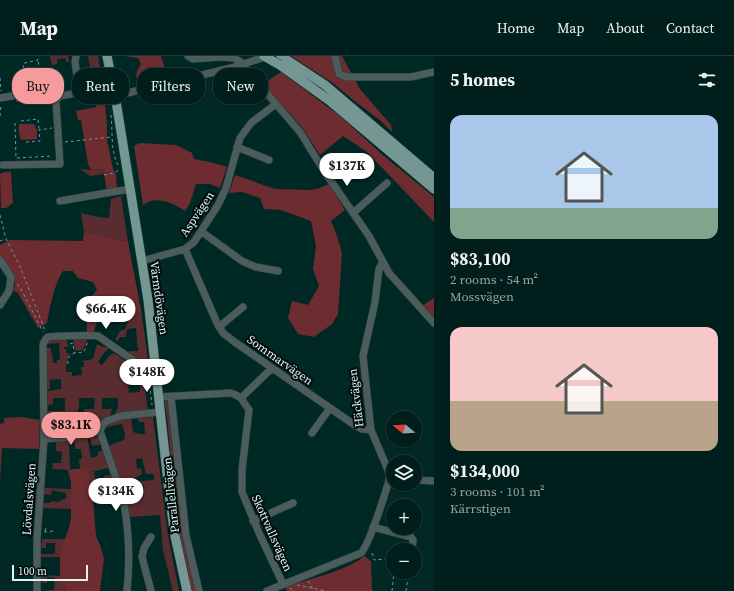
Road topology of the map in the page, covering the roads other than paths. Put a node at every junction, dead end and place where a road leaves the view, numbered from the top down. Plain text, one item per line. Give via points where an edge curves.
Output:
1 (76, 56) edge
2 (107, 56) edge
3 (188, 56) edge
4 (264, 56) edge
5 (268, 56) edge
6 (335, 56) edge
7 (282, 60) edge
8 (243, 65) junction
9 (109, 68) edge
10 (434, 72) edge
11 (129, 93) edge
12 (1, 98) edge
13 (12, 98) edge
14 (116, 104) edge
15 (276, 104) junction
16 (237, 147) junction
17 (270, 160) dead end
18 (3, 165) dead end
19 (434, 178) edge
20 (387, 183) dead end
21 (434, 189) edge
22 (130, 190) junction
23 (60, 202) dead end
24 (353, 214) junction
25 (202, 232) junction
26 (185, 249) junction
27 (0, 260) edge
28 (142, 261) junction
29 (382, 263) junction
30 (278, 271) dead end
31 (0, 305) edge
32 (243, 307) dead end
33 (434, 323) edge
34 (219, 327) junction
35 (272, 368) junction
36 (156, 376) junction
37 (158, 397) junction
38 (171, 397) junction
39 (241, 398) junction
40 (330, 408) junction
41 (160, 412) junction
42 (371, 430) junction
43 (100, 431) junction
44 (312, 433) dead end
45 (44, 439) junction
46 (386, 466) edge
47 (422, 480) edge
48 (434, 481) edge
49 (386, 491) edge
50 (293, 504) dead end
51 (253, 521) junction
52 (373, 527) junction
53 (151, 537) dead end
54 (413, 543) edge
55 (284, 584) junction
56 (37, 591) edge
57 (127, 591) edge
58 (151, 591) edge
59 (187, 591) edge
60 (199, 591) edge
61 (267, 591) edge

1 - 18 street via 79,88 75,93 60,96 56,102 60,164
2 - 9 main road, Värmdövägen
3 - 8 street via 193,59 234,58
4 - 7 main road, bridge
5 - 8 street
6 - 10 street via 338,72 346,77 411,77
7 - 19 main road via 329,89
7 - 21 main road
8 - 11 street
8 - 15 street
12 - 13 street
14 - 22 main road, Värmdövägen
15 - 16 street, Aspvägen via 251,123
15 - 24 street via 300,132
16 - 17 street
16 - 25 street, Aspvägen via 226,188
20 - 24 street
22 - 23 street
22 - 28 main road, Värmdövägen
24 - 29 street via 369,236
25 - 26 street, Aspvägen
25 - 30 street via 242,261 256,267
26 - 28 street, Aspvägen
26 - 34 street, Sommarvägen
27 - 31 street via 11,279 9,291
28 - 36 main road, Värmdövägen
29 - 33 street
29 - 42 street, Häckvägen via 363,356
32 - 34 street
34 - 35 street, Sommarvägen via 230,339
35 - 39 street
35 - 40 street, Sommarvägen
36 - 37 main road, Värmdövägen
36 - 45 street, Lövdalsvägen via 98,336 46,338 43,345
37 - 38 street
37 - 41 main road, Värmdövägen
38 - 39 street via 228,393
38 - 60 street, Parallellvägen via 186,535
39 - 51 street, Skottvallsvägen via 249,410 241,486
40 - 42 street, Sommarvägen via 359,428
40 - 44 street
41 - 43 street via 121,416 103,424
41 - 59 main road, Värmdövägen via 172,517
42 - 46 street, Häckvägen
43 - 45 street
43 - 57 street via 125,510 129,568
45 - 56 street, Lövdalsvägen via 37,536
47 - 48 street
49 - 52 street, Häckvägen
50 - 51 street
51 - 55 street, Skottvallsvägen
52 - 54 street via 411,537
52 - 55 street, Häckvägen via 364,548 357,555
53 - 58 street via 142,557
55 - 61 street, Häckvägen

